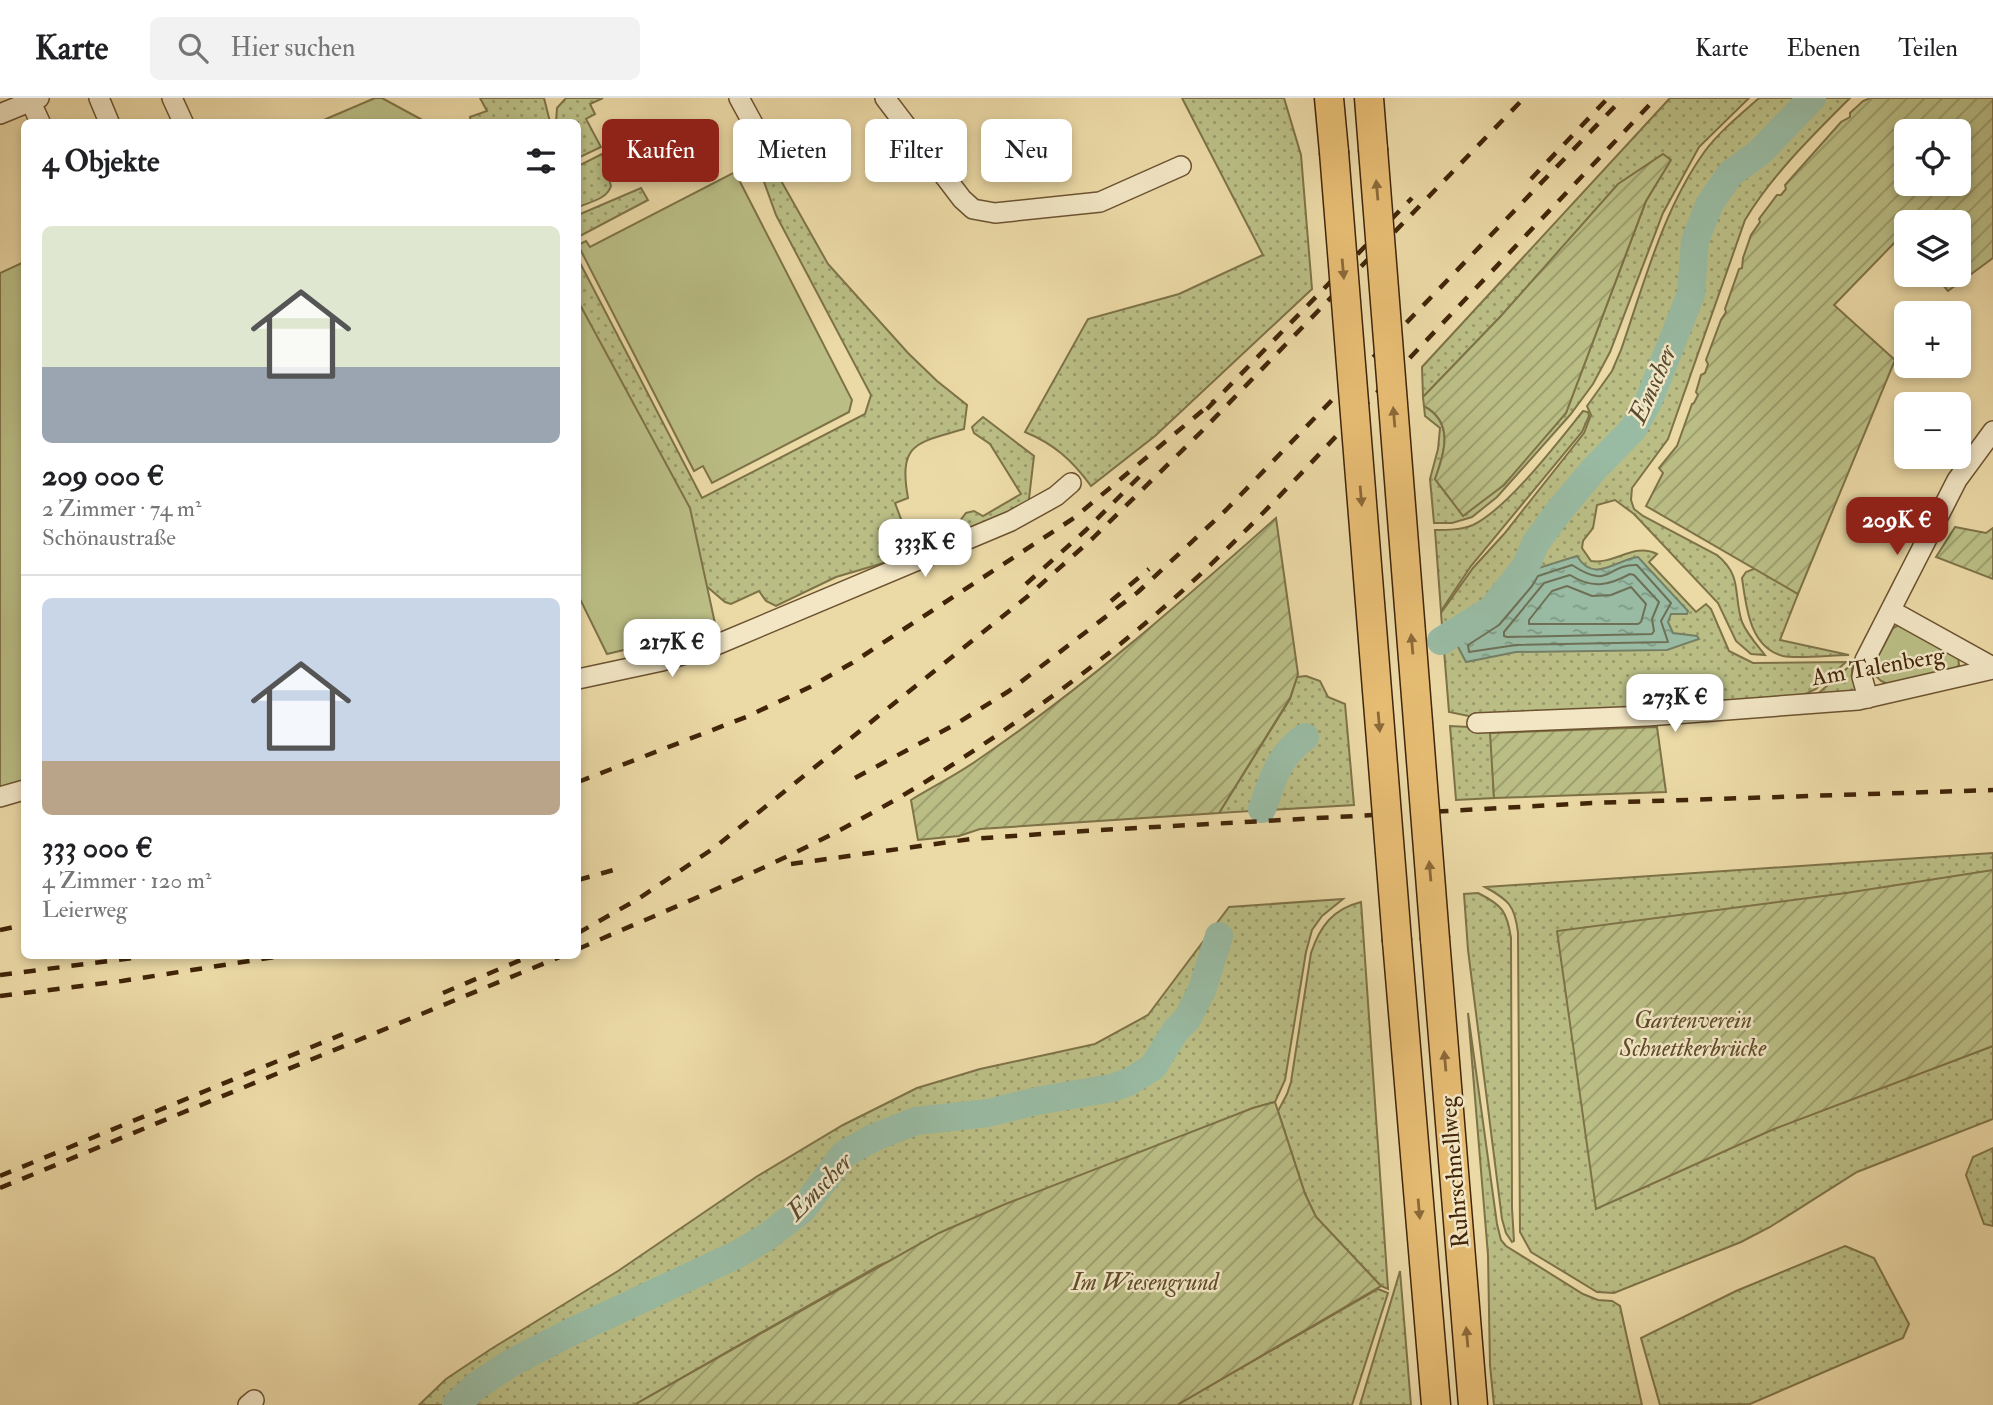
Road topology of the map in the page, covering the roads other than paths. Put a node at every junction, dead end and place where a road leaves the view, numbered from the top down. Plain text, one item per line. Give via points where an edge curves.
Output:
1 (99, 98) edge
2 (172, 98) edge
3 (739, 98) edge
4 (885, 98) edge
5 (1329, 98) edge
6 (1369, 98) edge
7 (33, 99) edge
8 (0, 114) edge
9 (39, 119) edge
10 (108, 119) edge
11 (182, 119) edge
12 (750, 119) edge
13 (1181, 166) dead end
14 (1993, 431) edge
15 (1071, 483) dead end
16 (1892, 611) junction
17 (1993, 668) edge
18 (581, 677) edge
19 (1868, 698) junction
20 (1477, 723) dead end
21 (21, 791) edge
22 (0, 797) edge
23 (1436, 1405) edge
24 (1473, 1405) edge

1 - 10 street
2 - 11 street
3 - 12 street
4 - 13 street via 973,209 995,213 1100,202
5 -> 23 highway, Ruhrschnellweg, bridge
24 -> 6 highway, Ruhrschnellweg, bridge
7 - 8 street
7 - 9 street
14 - 16 street via 1957,480
15 - 18 street via 1011,521 716,645
16 - 17 street, Am Talenberg
16 - 19 street via 1865,660
17 - 19 street, Am Talenberg
19 - 20 street, Am Talenberg via 1647,716
21 - 22 street

